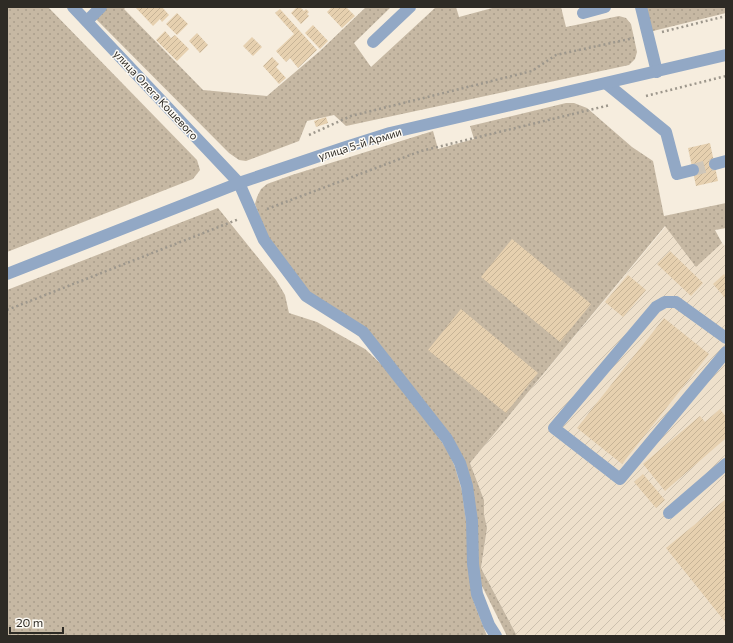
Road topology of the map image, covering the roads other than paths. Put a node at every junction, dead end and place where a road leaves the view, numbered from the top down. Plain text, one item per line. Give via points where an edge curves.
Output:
1 (73, 7) edge
2 (101, 7) edge
3 (410, 7) edge
4 (605, 7) edge
5 (641, 7) edge
6 (583, 13) dead end
7 (87, 21) junction
8 (373, 42) dead end
9 (726, 56) edge
10 (657, 72) junction
11 (607, 84) junction
12 (693, 170) tunnel mouth
13 (239, 183) junction
14 (7, 274) edge
15 (726, 338) edge
16 (726, 352) edge
17 (726, 464) edge
18 (669, 513) dead end
19 (496, 636) edge

1 - 7 street, улица Олега Кошевого
2 - 7 street
3 - 8 street
4 - 6 street
5 - 10 street
7 - 13 street, улица Олега Кошевого
9 - 10 street, улица 5-й Армии
10 - 11 street, улица 5-й Армии
11 - 12 street via 666,132 677,174
11 - 13 street, улица 5-й Армии via 390,133
13 - 14 street, улица 5-й Армии
13 - 19 street, улица Олега Кошевого via 264,240 306,296 363,332 447,439 460,463 467,486 477,594
15 - 16 street via 676,302 665,302 656,307 554,428 620,479
17 - 18 street

